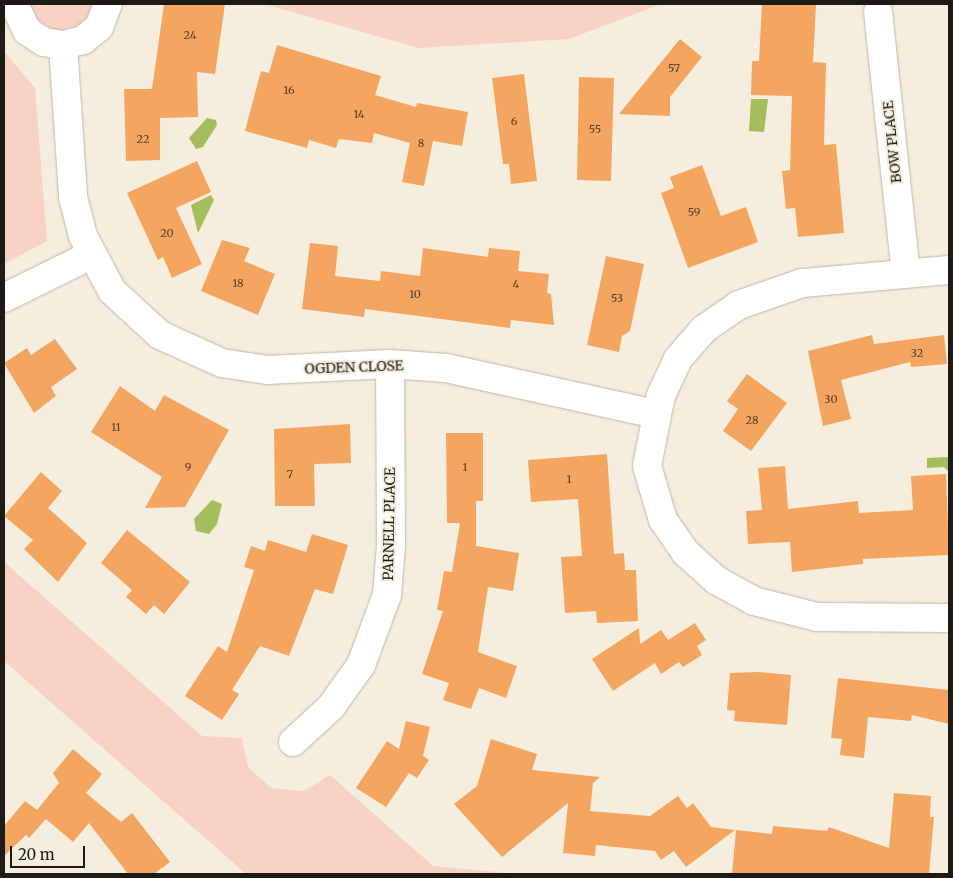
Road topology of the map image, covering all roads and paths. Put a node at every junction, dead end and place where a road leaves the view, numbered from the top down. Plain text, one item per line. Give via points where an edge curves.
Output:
1 (14, 4) edge
2 (108, 4) edge
3 (878, 12) dead end
4 (63, 45) junction
5 (91, 255) junction
6 (949, 270) edge
7 (906, 272) junction
8 (4, 298) edge
9 (390, 364) junction
10 (656, 414) junction
11 (949, 618) edge
12 (293, 742) dead end

1 - 4 street via 27,31 44,42
2 - 4 street via 98,27 83,40
3 - 7 street, BOW PLACE
4 - 5 street, OGDEN CLOSE via 73,197
5 - 8 street
5 - 9 street, OGDEN CLOSE via 112,291 142,322 200,356 267,370
6 - 7 street
7 - 10 street via 802,284 739,305 704,329 678,359
9 - 10 street, OGDEN CLOSE via 446,368
9 - 12 street, PARNELL PLACE via 391,545 387,595 361,665 331,707
10 - 11 street via 650,440 650,484 663,520 679,544 716,580 774,608 817,617

